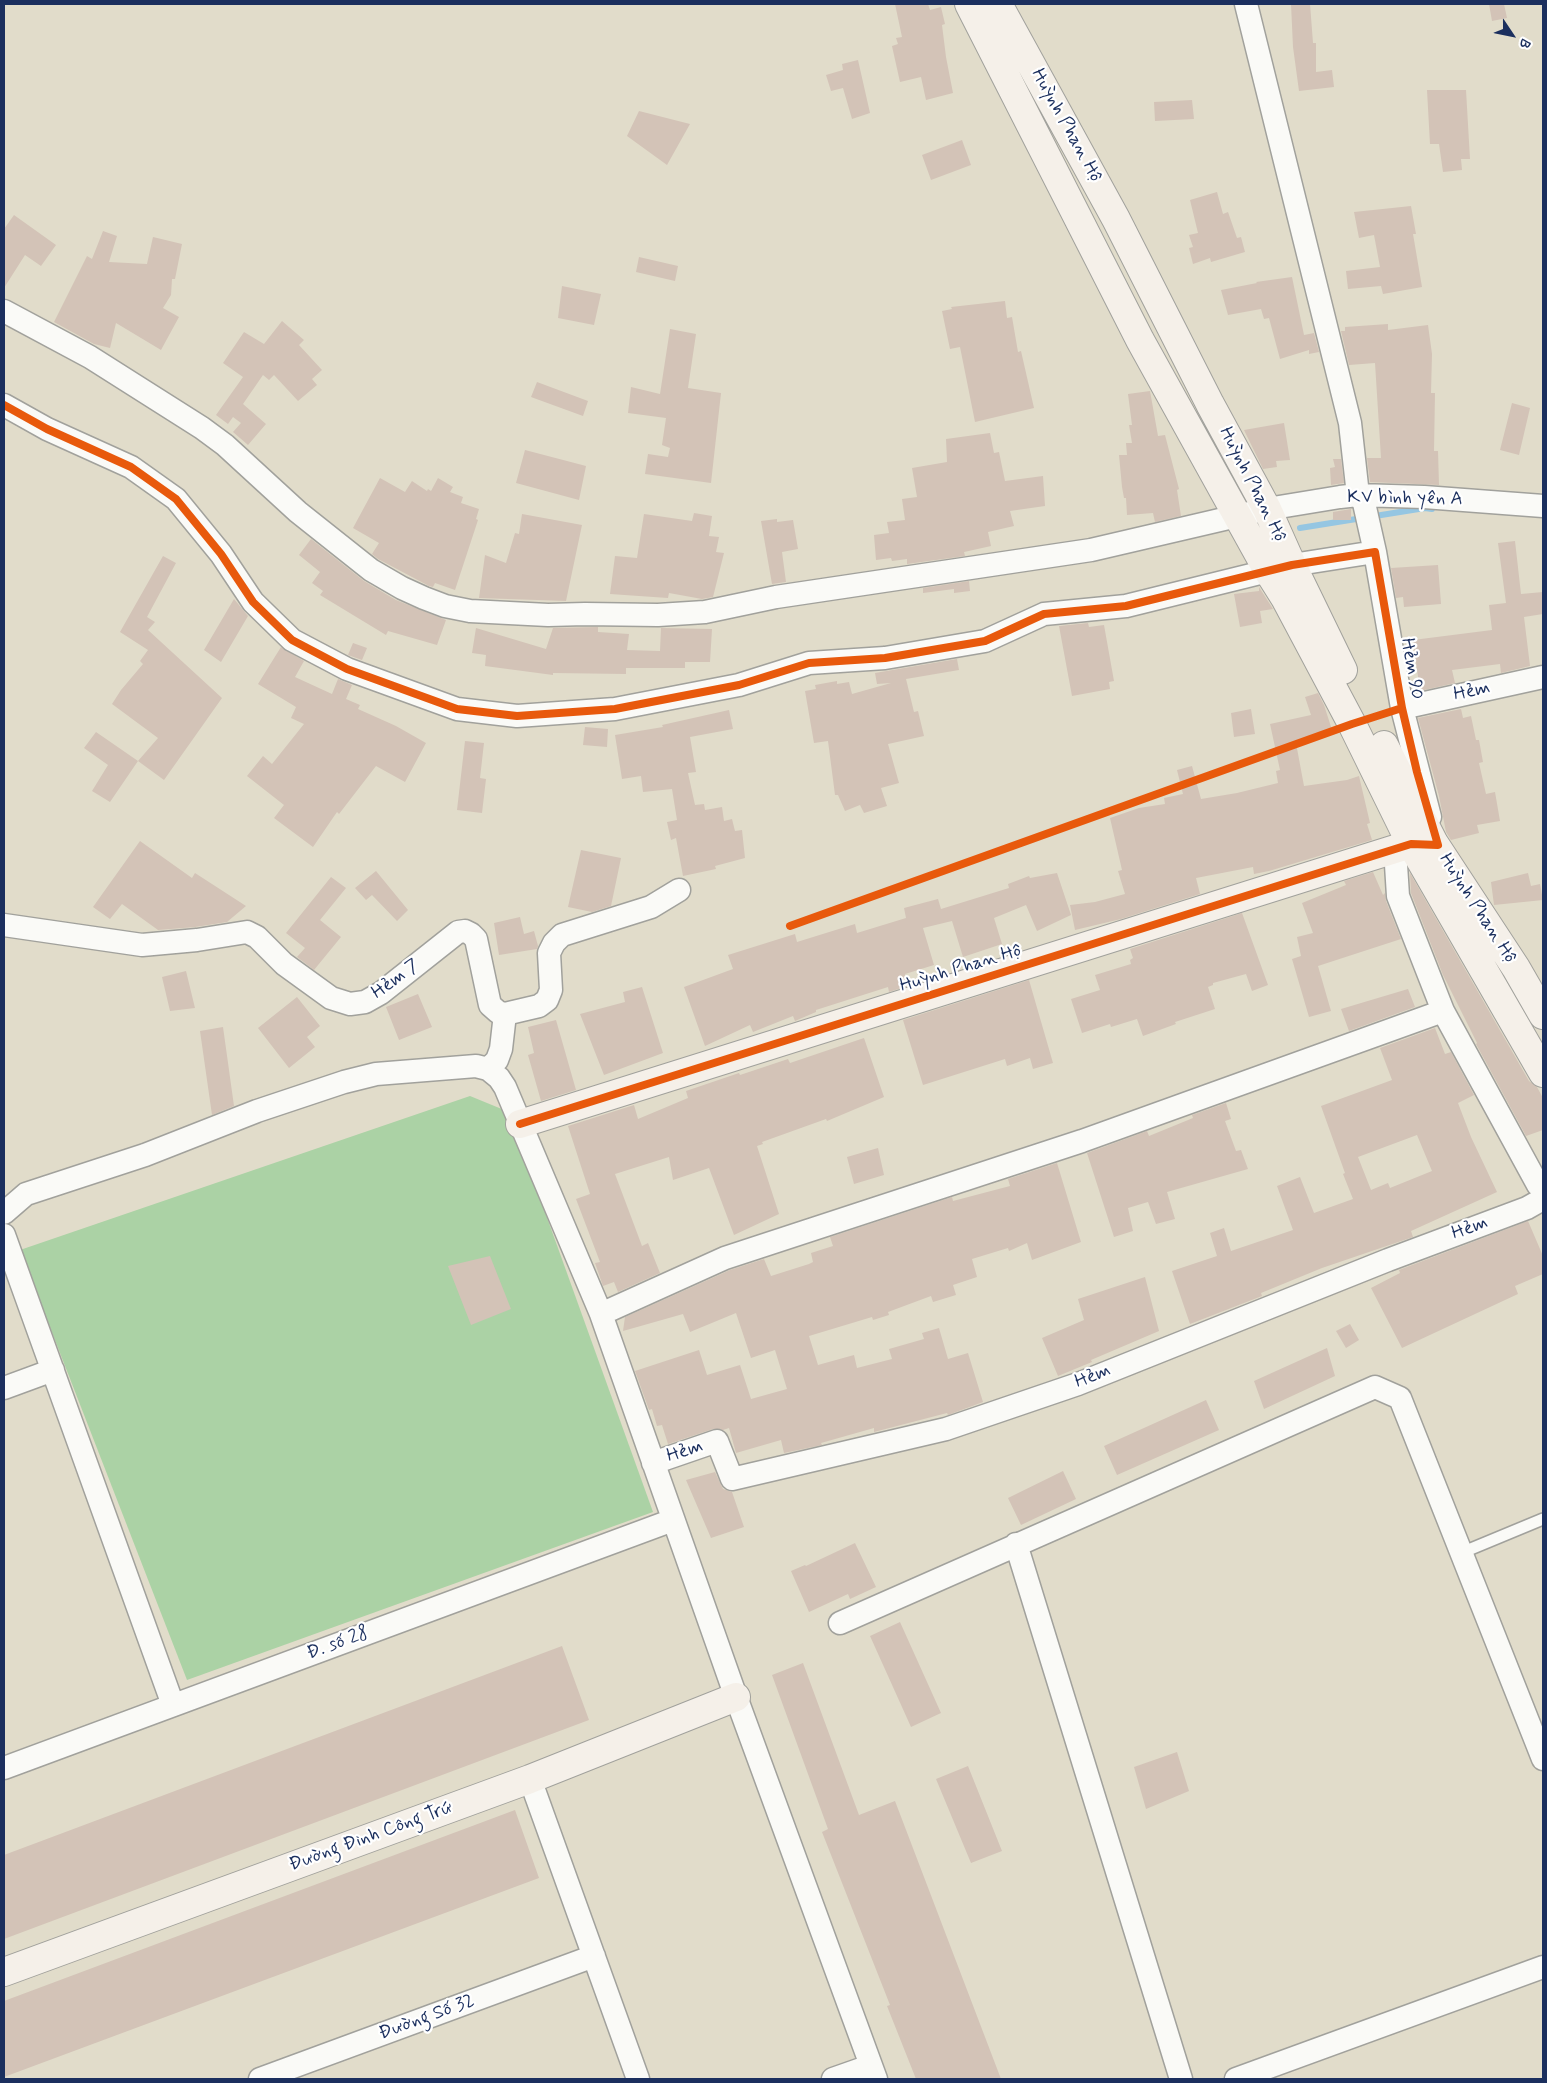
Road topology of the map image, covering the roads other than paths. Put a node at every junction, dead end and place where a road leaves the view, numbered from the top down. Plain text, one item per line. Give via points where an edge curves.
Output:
1 (969, 4) edge
2 (998, 4) edge
3 (1246, 4) edge
4 (4, 311) edge
5 (4, 405) edge
6 (1361, 499) junction
7 (1543, 506) edge
8 (1267, 509) junction
9 (1237, 516) junction
10 (1374, 547) junction
11 (1280, 568) junction
12 (1543, 677) edge
13 (1402, 708) junction
14 (1413, 846) junction
15 (679, 890) dead end
16 (4, 925) edge
17 (1443, 1011) junction
18 (505, 1014) junction
19 (1543, 1015) edge
20 (488, 1069) junction
21 (1543, 1072) edge
22 (520, 1124) junction
23 (1543, 1189) edge
24 (1543, 1199) edge
25 (4, 1213) edge
26 (4, 1235) edge
27 (601, 1314) junction
28 (53, 1370) junction
29 (4, 1388) edge
30 (653, 1463) junction
31 (1543, 1519) edge
32 (673, 1520) junction
33 (1016, 1544) junction
34 (1461, 1553) junction
35 (840, 1622) dead end
36 (736, 1697) junction
37 (173, 1705) junction
38 (1543, 1759) edge
39 (5, 1763) edge
40 (530, 1779) junction
41 (594, 1956) junction
42 (1543, 1967) edge
43 (4, 1972) edge
44 (873, 2072) edge
45 (260, 2079) edge
46 (638, 2079) edge
47 (833, 2079) edge
48 (1181, 2079) edge
49 (1236, 2079) edge

1 - 9 street, Huỳnh Phan Hộ via 1140,340
2 - 8 street, Huỳnh Phan Hộ via 1116,219
3 - 6 street, Hẻm 90 via 1350,423
4 - 9 street, KV bình yên A via 90,357 202,428 298,512 371,570 445,606 548,615 705,612 776,597 1091,550
5 - 11 street via 47,429 131,467 176,499 221,554 253,602 292,640 347,669 456,708 517,716 615,709 739,685 809,663 885,658 985,641 1044,614 1126,606
6 - 7 street, KV bình yên A
6 - 8 street, KV bình yên A
6 - 10 street, Hẻm 90
8 - 9 street, KV bình yên A
8 - 11 street, Huỳnh Phan Hộ
9 - 11 street, Huỳnh Phan Hộ
10 - 11 street
10 - 13 street, Hẻm 90
11 - 14 street, Huỳnh Phan Hộ via 1370,718
12 - 13 street, Hẻm
13 - 14 street, Hẻm 90 via 1438,845
14 - 17 street via 1398,896
14 - 19 street, Huỳnh Phan Hộ via 1516,968
14 - 21 street, Huỳnh Phan Hộ
14 - 22 street, Huỳnh Phan Hộ
15 - 18 street via 651,907 562,935 549,953 551,990 546,1000 539,1006
16 - 18 street, Hẻm 7 via 142,945 247,932 331,998 350,1004 365,1002 381,993 458,932 464,931 476,939 490,1005
17 - 23 street
17 - 27 street via 1082,1141 725,1258
18 - 20 street via 501,1049 497,1060
20 - 22 street via 505,1087
20 - 25 street via 476,1066 376,1074 344,1082 257,1111 145,1155 26,1194
22 - 27 street
24 - 30 street, Hẻm via 1078,1384 946,1429 732,1479 718,1441
26 - 28 street
27 - 30 street
28 - 29 street
28 - 37 street
30 - 32 street
31 - 34 lane
32 - 36 street
32 - 37 street, Đ. số 28
33 - 34 street via 1375,1388 1400,1398
33 - 35 street
33 - 48 street
34 - 38 street
36 - 40 street, Đường Đinh Công Trứ
36 - 44 street
37 - 39 street, Đ. số 28
40 - 41 street
40 - 43 street, Đường Đinh Công Trứ
41 - 45 street, Đường Số 32
41 - 46 street
42 - 49 street
44 - 47 street

